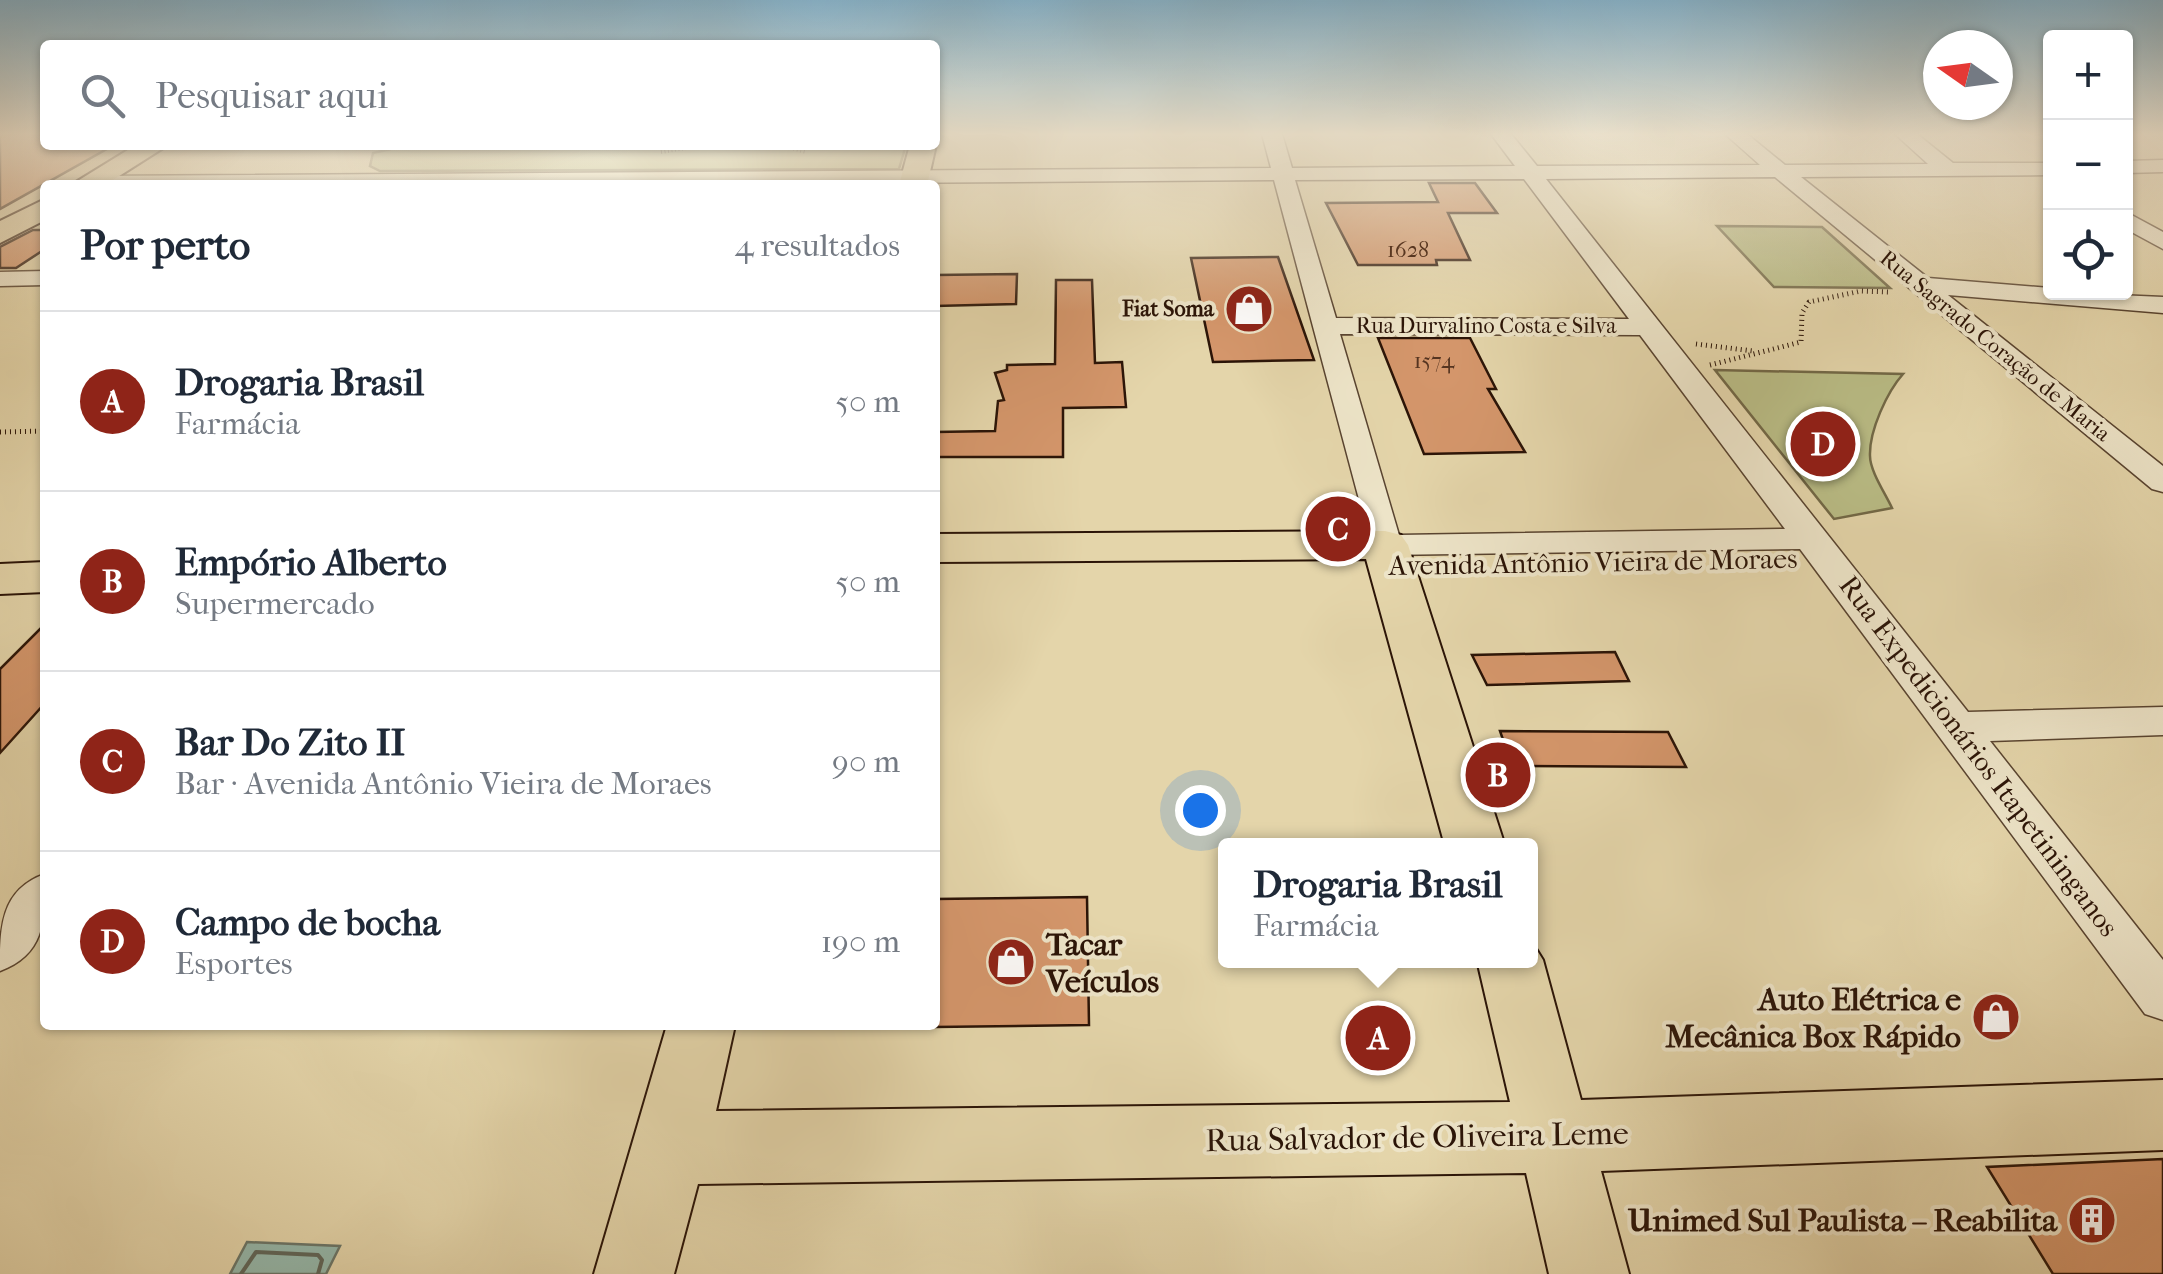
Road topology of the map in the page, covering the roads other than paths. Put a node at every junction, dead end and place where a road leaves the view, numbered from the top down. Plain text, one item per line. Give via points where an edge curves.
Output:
1 (1290, 193) edge
2 (1548, 193) edge
3 (1807, 193) edge
4 (40, 211) edge
5 (2133, 224) edge
6 (0, 234) edge
7 (2163, 242) edge
8 (0, 278) edge
9 (40, 278) edge
10 (1925, 289) junction
11 (2163, 304) edge
12 (1323, 326) junction
13 (1655, 333) junction
14 (2163, 482) edge
15 (940, 549) edge
16 (1823, 549) junction
17 (1388, 554) junction
18 (1031, 558) junction
19 (40, 559) edge
20 (0, 560) edge
21 (940, 569) edge
22 (40, 577) edge
23 (0, 579) edge
24 (2163, 721) edge
25 (1957, 727) junction
26 (1473, 838) edge
27 (40, 899) edge
28 (0, 950) edge
29 (1512, 968) edge
30 (2163, 998) edge
31 (700, 1030) edge
32 (2163, 1115) edge
33 (1556, 1136) junction
34 (671, 1148) junction
35 (1589, 1264) edge
36 (634, 1274) edge

1 - 12 street
2 - 13 street, Rua Expedicionários Itapetininganos
3 - 10 street, Rua Sagrado Coração de Maria
4 - 6 main road
5 - 7 street
8 - 9 street
10 - 11 street
10 - 14 street, Rua Sagrado Coração de Maria
12 - 13 street, Rua Durvalino Costa e Silva
12 - 17 street
13 - 16 street, Rua Expedicionários Itapetininganos
15 - 18 main road, Avenida Antônio Vieira de Moraes
16 - 17 street, Avenida Antônio Vieira de Moraes
16 - 25 street, Rua Expedicionários Itapetininganos
17 - 18 main road, Avenida Antônio Vieira de Moraes
17 - 26 main road
18 - 21 main road, Avenida Antônio Vieira de Moraes
19 - 20 main road
22 - 23 main road
24 - 25 street
25 - 30 street, Rua Expedicionários Itapetininganos
27 - 28 street
29 - 33 main road
31 - 34 main road
32 - 33 main road, Rua Salvador de Oliveira Leme
33 - 34 main road, Rua Salvador de Oliveira Leme
33 - 35 main road
34 - 36 main road

